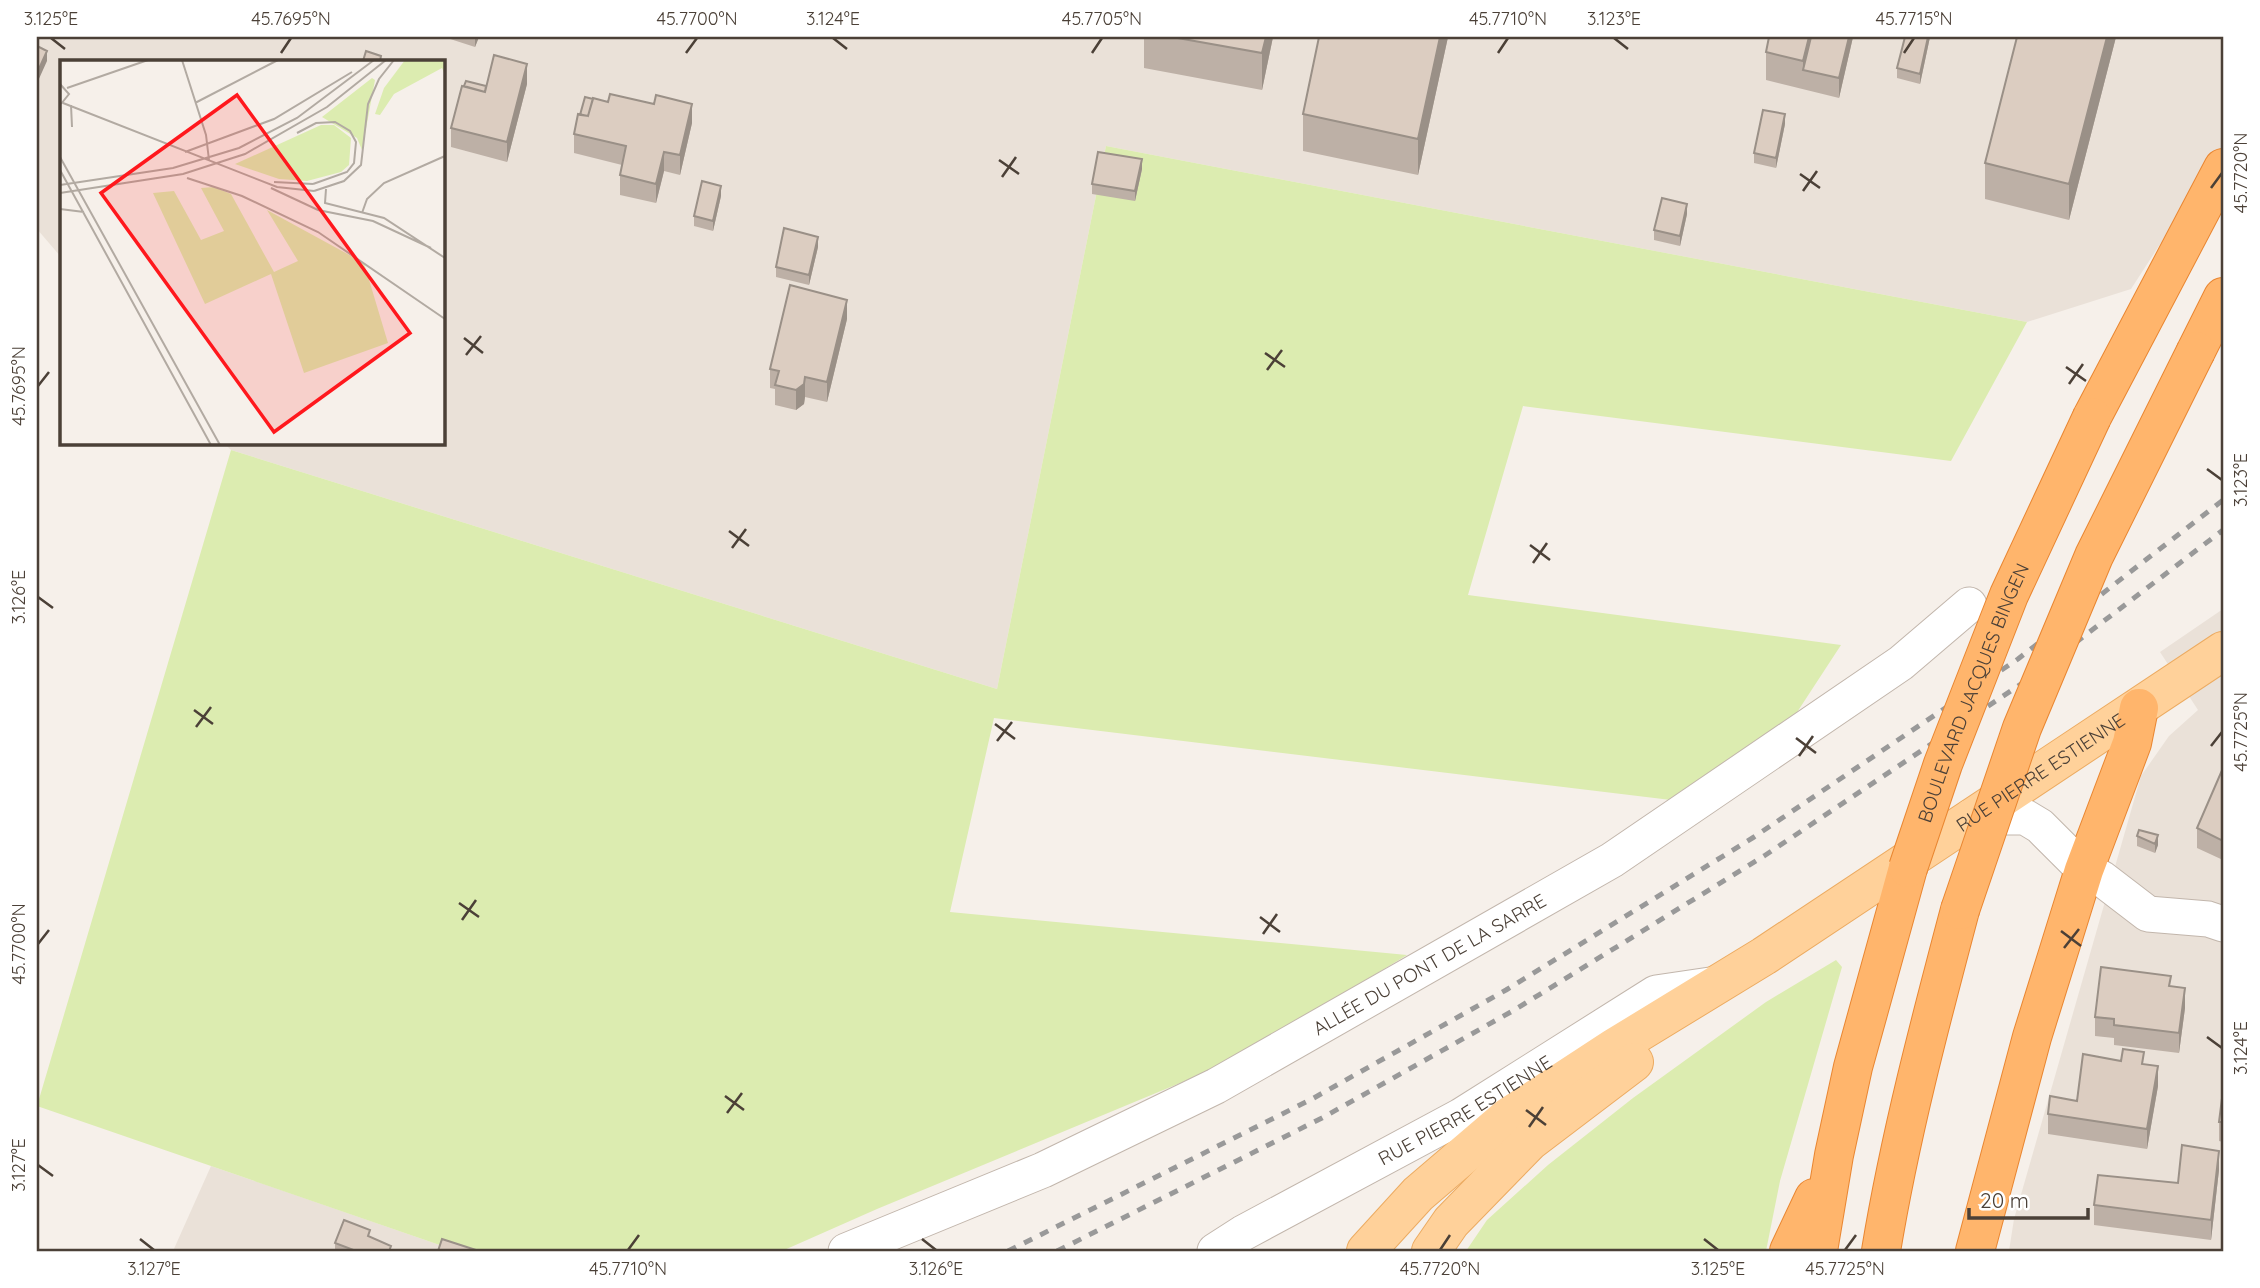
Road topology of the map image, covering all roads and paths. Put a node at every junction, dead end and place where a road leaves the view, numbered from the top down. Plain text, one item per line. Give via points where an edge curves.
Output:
1 (2223, 168) edge
2 (2223, 298) edge
3 (1969, 606) dead end
4 (2223, 652) edge
5 (2139, 708) junction
6 (1971, 817) junction
7 (2084, 870) junction
8 (2223, 924) edge
9 (1717, 984) junction
10 (1834, 1155) junction
11 (846, 1251) edge
12 (1216, 1251) edge
13 (1366, 1251) edge
14 (1431, 1251) edge
15 (1789, 1251) edge
16 (1818, 1251) edge
17 (1881, 1251) edge
18 (1975, 1251) edge

1 - 10 highway, BOULEVARD JACQUES BINGEN, bridge via 2092,417 2010,595 1909,868 1853,1067
2 - 17 highway, bridge via 2094,556 2022,728 1961,910 1920,1061
3 - 11 street, ALLÉE DU PONT DE LA SARRE via 1901,663 1600,867 1216,1086 1043,1170
4 - 5 main road, RUE PIERRE ESTIENNE
5 - 6 main road, RUE PIERRE ESTIENNE
5 - 7 highway via 2132,744
6 - 7 street via 2025,817
6 - 9 main road, RUE PIERRE ESTIENNE
7 - 8 street via 2148,914
7 - 18 highway via 2032,1037
9 - 12 street, RUE PIERRE ESTIENNE via 1656,993 1461,1116
9 - 13 main road, RUE PIERRE ESTIENNE via 1508,1117 1418,1194
9 - 14 main road, RUE PIERRE ESTIENNE via 1681,1027 1530,1141 1451,1222
10 - 15 highway
10 - 16 highway, BOULEVARD JACQUES BINGEN

